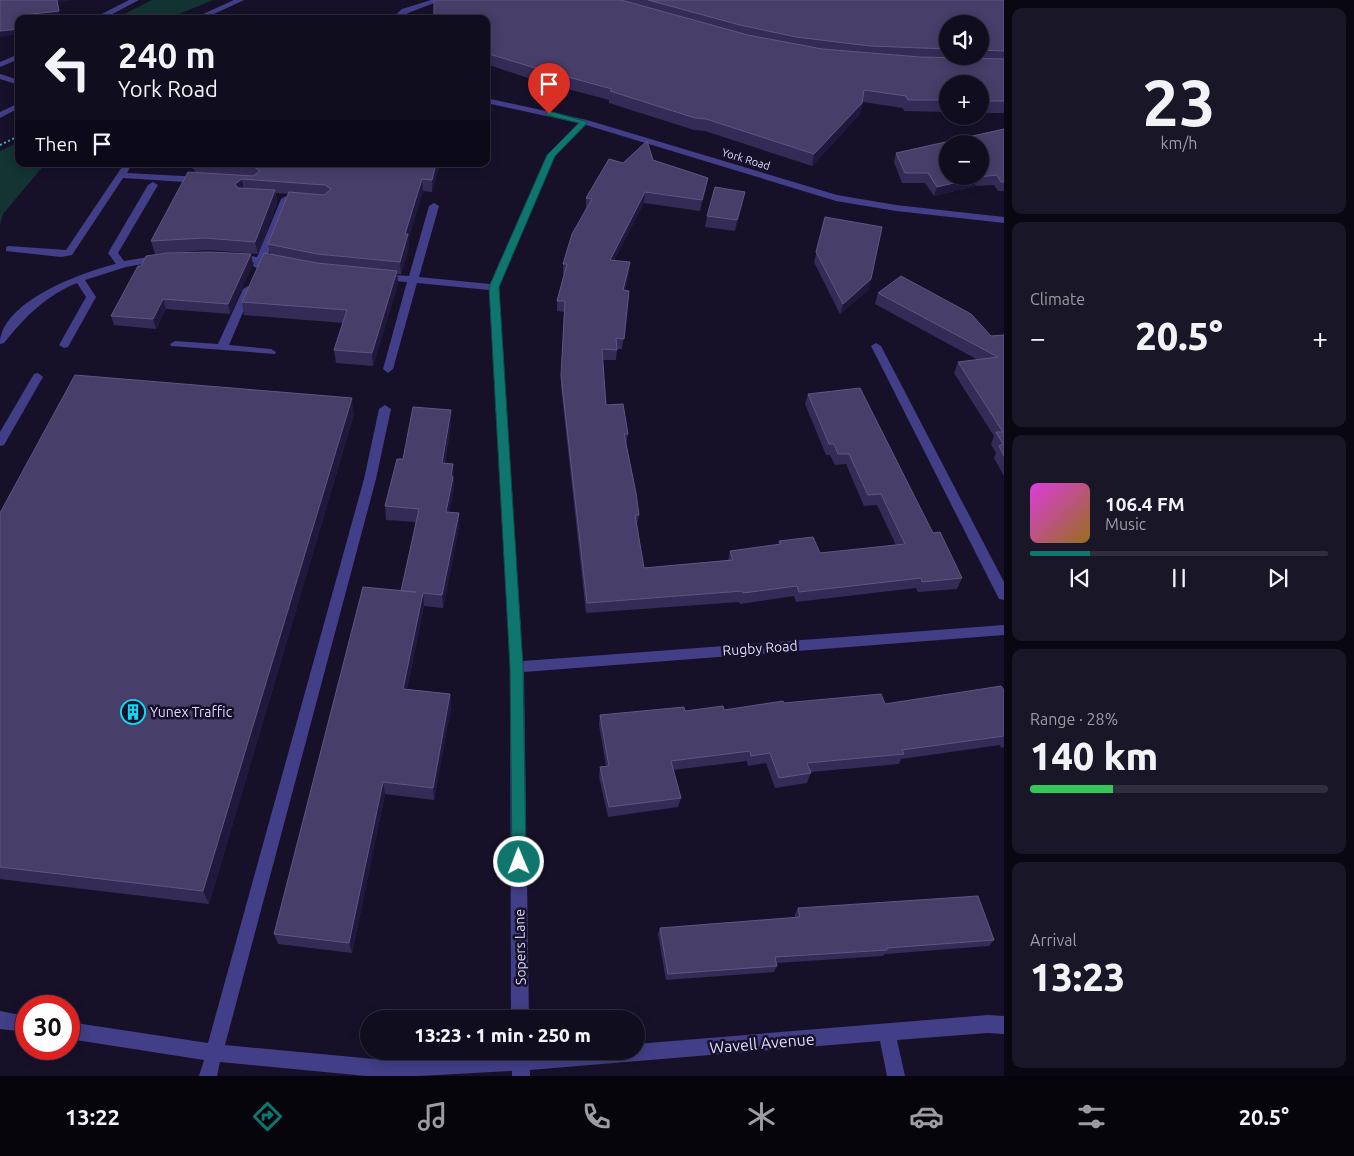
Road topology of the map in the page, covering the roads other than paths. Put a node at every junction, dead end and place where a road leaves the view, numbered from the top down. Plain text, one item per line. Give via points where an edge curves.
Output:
1 (135, 0) edge
2 (240, 0) edge
3 (438, 0) edge
4 (104, 15) edge
5 (205, 15) edge
6 (400, 15) edge
7 (15, 58) edge
8 (0, 65) edge
9 (0, 76) edge
10 (15, 82) edge
11 (490, 101) edge
12 (15, 107) edge
13 (0, 115) edge
14 (584, 122) junction
15 (126, 167) edge
16 (120, 175) junction
17 (207, 180) edge
18 (153, 185) dead end
19 (286, 199) edge
20 (434, 206) dead end
21 (1004, 220) edge
22 (9, 249) dead end
23 (226, 256) edge
24 (175, 257) edge
25 (261, 260) junction
26 (122, 265) junction
27 (286, 265) edge
28 (375, 276) edge
29 (80, 280) junction
30 (413, 280) junction
31 (494, 287) junction
32 (0, 341) edge
33 (174, 344) dead end
34 (64, 345) dead end
35 (876, 346) dead end
36 (222, 348) junction
37 (271, 352) dead end
38 (388, 369) dead end
39 (38, 377) dead end
40 (385, 409) dead end
41 (0, 442) edge
42 (1004, 595) edge
43 (1004, 630) edge
44 (517, 667) junction
45 (520, 1010) edge
46 (0, 1020) edge
47 (15, 1022) edge
48 (1004, 1025) edge
49 (80, 1033) edge
50 (887, 1033) junction
51 (214, 1053) junction
52 (521, 1063) edge
53 (208, 1076) edge
54 (896, 1076) edge

1 - 4 street
2 - 5 street
3 - 6 street
7 - 8 street
9 - 10 street
11 - 14 street, York Road
12 - 13 street
14 - 21 street, York Road via 836,198
14 - 31 street, Sopers Lane via 551,155
15 - 16 street
16 - 17 street
16 - 22 street via 69,253
18 - 26 street via 114,253
19 - 25 street
20 - 30 street
23 - 25 street
24 - 26 street
25 - 27 street
25 - 36 street
26 - 29 street
28 - 30 street
29 - 32 street via 51,292 25,311
29 - 34 street via 91,297
30 - 31 street
30 - 38 street
31 - 44 street, Sopers Lane
33 - 36 street
35 - 42 street
36 - 37 street
39 - 41 street
40 - 51 street via 370,479
43 - 44 street, Rugby Road
44 - 45 street, Sopers Lane
46 - 47 street
48 - 50 street, Wavell Avenue
49 - 51 street, Wavell Avenue
50 - 52 street, Wavell Avenue
50 - 54 street
51 - 52 street, Wavell Avenue via 385,1069
51 - 53 street

